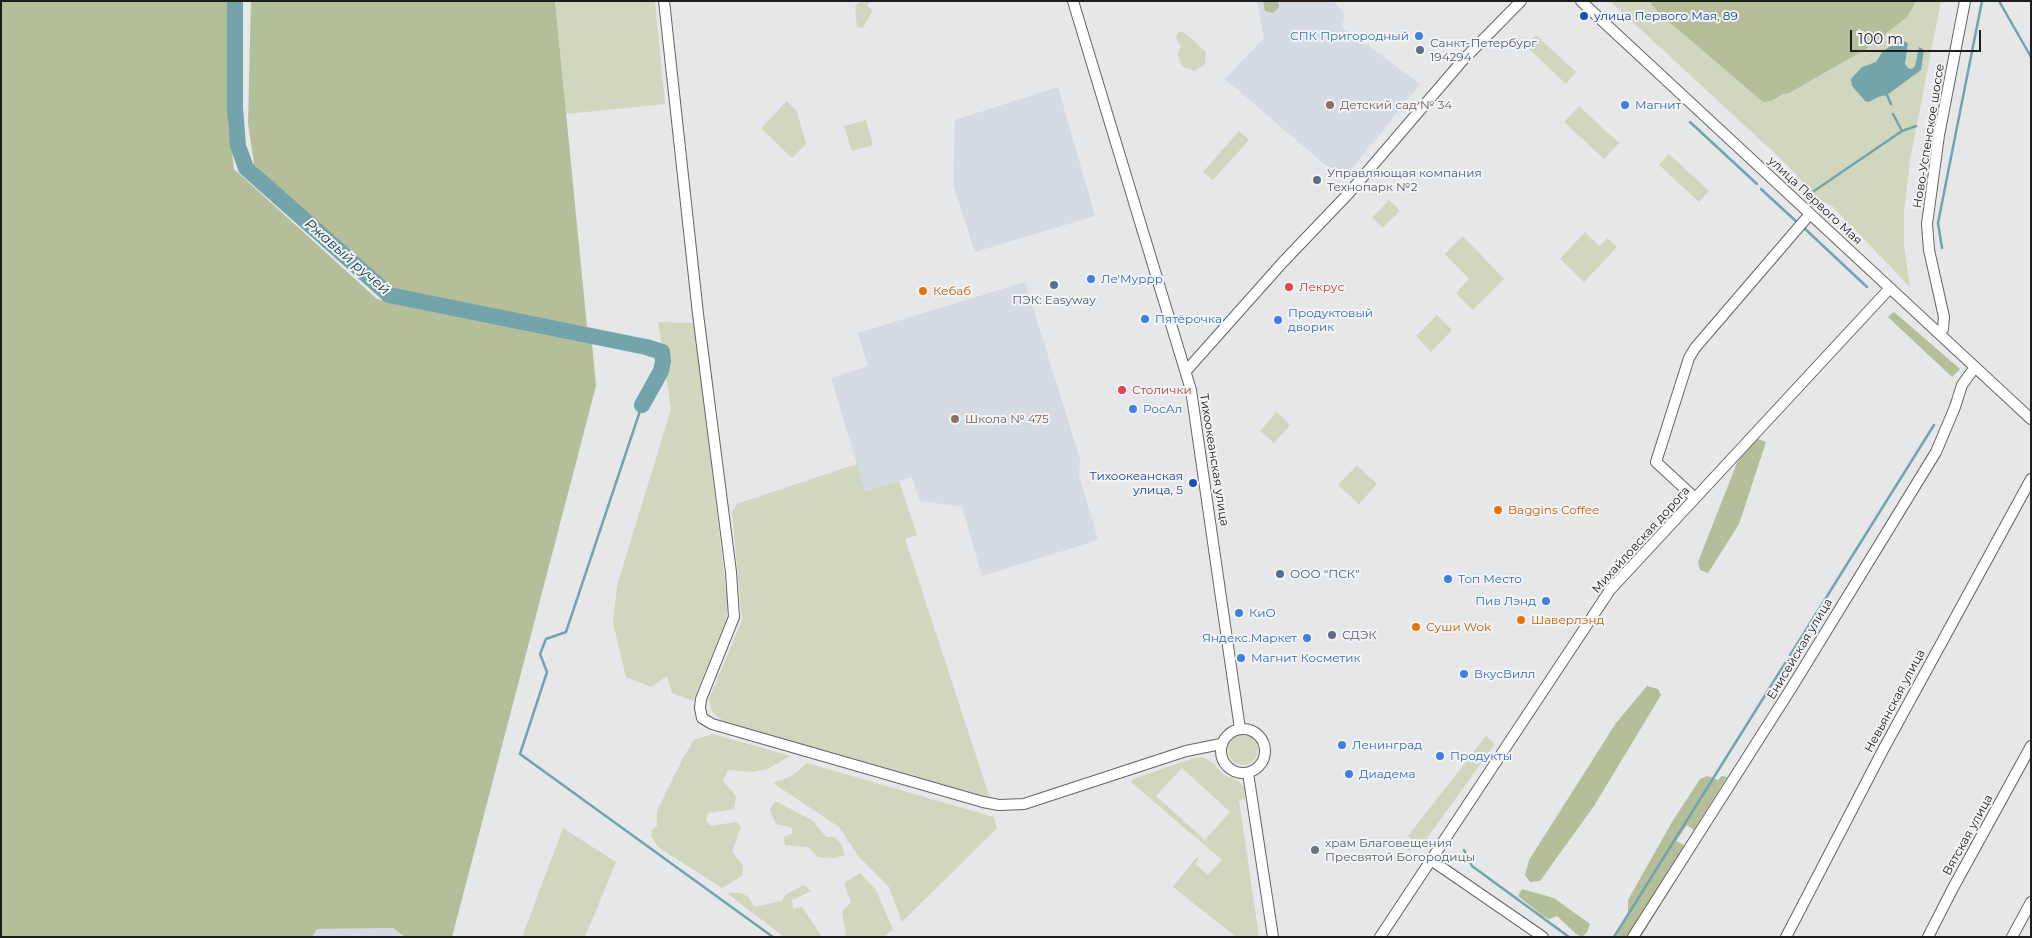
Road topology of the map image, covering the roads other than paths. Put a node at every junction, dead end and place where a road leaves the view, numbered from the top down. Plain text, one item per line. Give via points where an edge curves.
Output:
1 (664, 1) edge
2 (1073, 1) edge
3 (1521, 1) edge
4 (1581, 1) edge
5 (1965, 1) edge
6 (1810, 214) junction
7 (1890, 288) junction
8 (1939, 333) junction
9 (1974, 367) junction
10 (1186, 371) junction
11 (2031, 419) edge
12 (2031, 479) edge
13 (1695, 498) junction
14 (1240, 729) junction
15 (1221, 744) junction
16 (2031, 746) edge
17 (1248, 773) junction
18 (1431, 860) junction
19 (2031, 902) edge
20 (1273, 937) edge
21 (1380, 937) edge
22 (1543, 937) edge
23 (1633, 937) edge
24 (1786, 937) edge
25 (1928, 937) edge
26 (2012, 937) edge

1 - 15 street via 734,617 701,699 702,718 712,724 999,805 1024,804 1186,751
2 - 10 street, Тихоокеанская улица
3 - 10 street via 1463,60 1349,194
4 - 6 street, улица Первого Мая
5 - 8 street, Ново-Успенское шоссе via 1939,135 1927,224 1929,250 1944,317 1943,329
6 - 7 street, улица Первого Мая
6 - 13 street via 1689,358 1656,462
7 - 8 street, улица Первого Мая
7 - 13 street, Михайловская дорога
8 - 9 street, улица Первого Мая
9 - 11 street, улица Первого Мая
9 - 23 street, Енисейская улица via 1962,385 1936,452
10 - 14 street, Тихоокеанская улица
12 - 24 street, Невьянская улица via 1883,750
13 - 18 street, Михайловская дорога via 1610,590
14 - 15 street via 1228,734
14 - 17 street via 1257,734 1265,749 1261,765
15 - 17 street via 1224,764 1230,770
16 - 25 street, Вятская улица
17 - 20 street
18 - 21 street, Михайловская дорога
18 - 22 street
19 - 26 street

